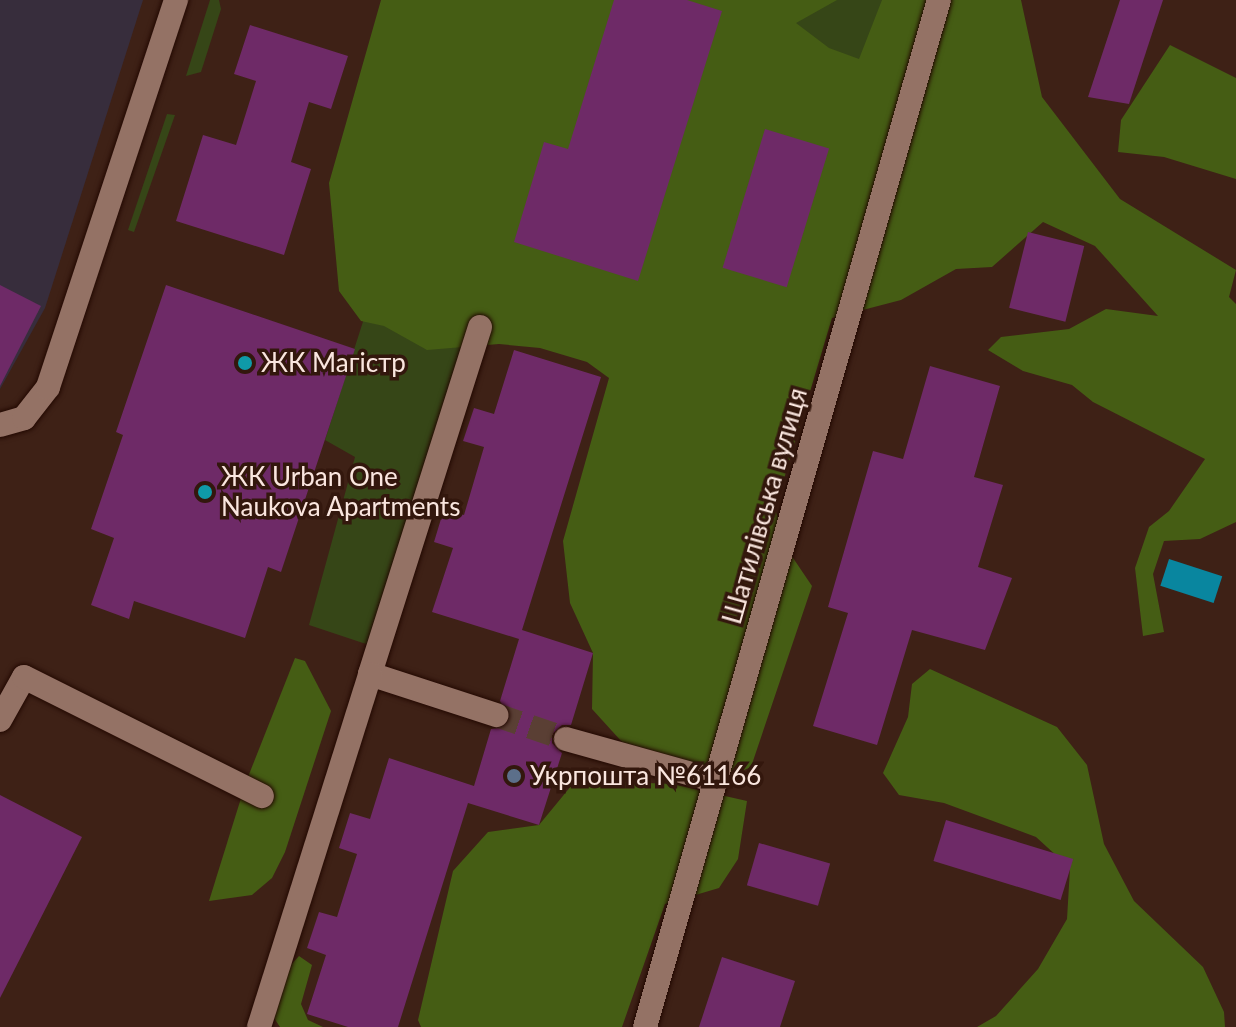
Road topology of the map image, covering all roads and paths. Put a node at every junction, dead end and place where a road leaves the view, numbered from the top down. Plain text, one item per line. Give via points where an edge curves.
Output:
1 (176, 0) edge
2 (939, 0) edge
3 (480, 327) dead end
4 (0, 425) edge
5 (370, 674) junction
6 (496, 715) tunnel mouth
7 (0, 720) edge
8 (566, 739) tunnel mouth
9 (716, 781) junction
10 (262, 796) dead end
11 (259, 1027) edge
12 (645, 1027) edge

1 - 4 street via 54,371 24,418
2 - 9 street, Шатилівська вулиця
3 - 5 street
5 - 6 street
5 - 11 street
7 - 10 street via 24,677
8 - 9 street
9 - 12 street, Шатилівська вулиця

